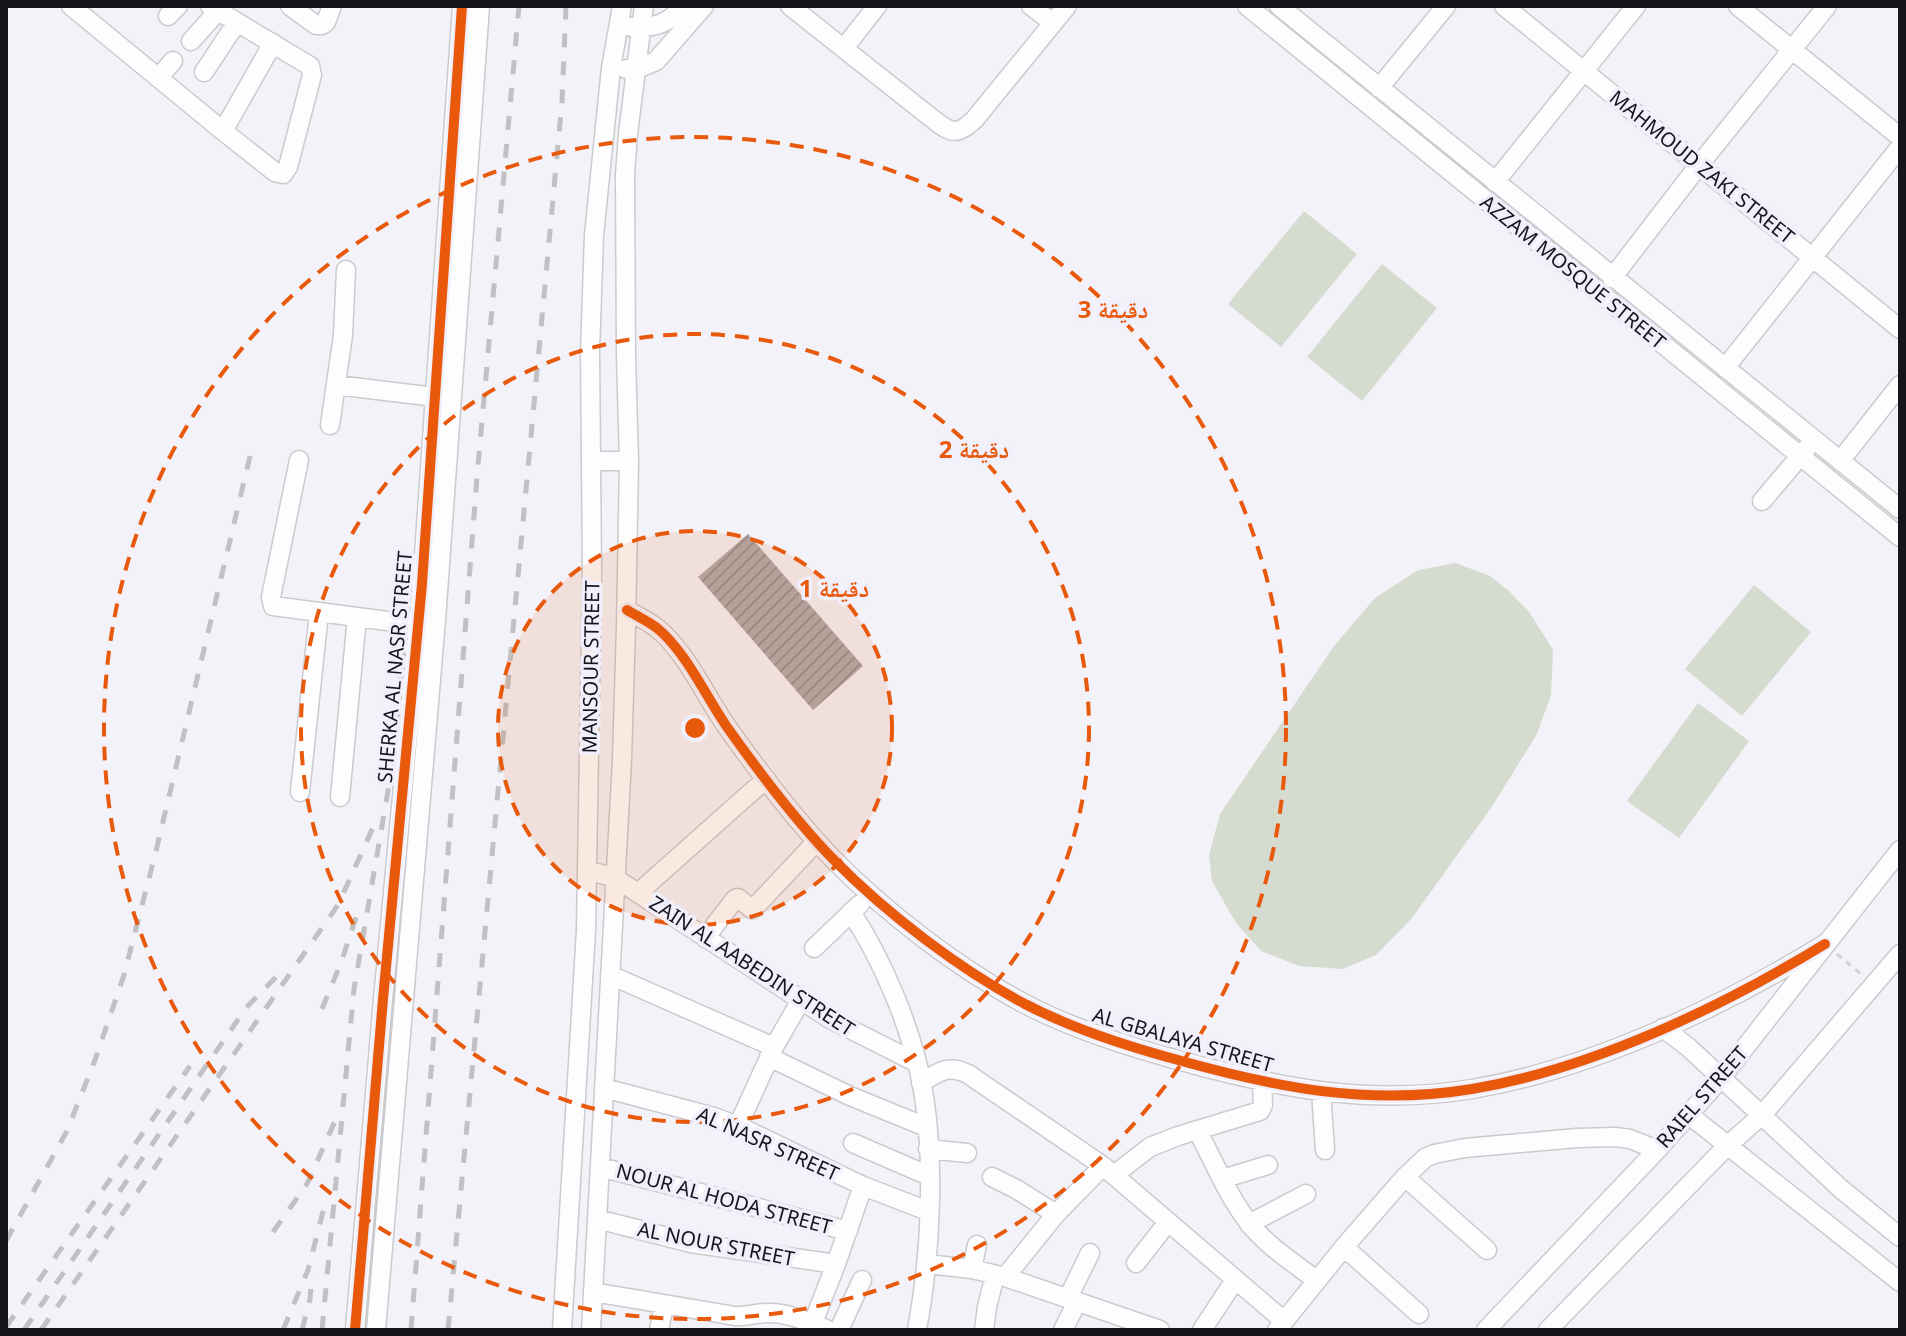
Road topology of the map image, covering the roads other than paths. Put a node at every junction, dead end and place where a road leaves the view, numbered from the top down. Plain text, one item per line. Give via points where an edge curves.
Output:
1 (71, 6) edge
2 (290, 6) edge
3 (332, 6) edge
4 (462, 6) edge
5 (480, 6) edge
6 (622, 6) edge
7 (644, 6) edge
8 (685, 6) edge
9 (704, 6) edge
10 (790, 6) edge
11 (877, 6) edge
12 (1031, 6) edge
13 (1067, 6) edge
14 (1247, 6) edge
15 (1279, 6) edge
16 (1446, 6) edge
17 (1504, 6) edge
18 (1636, 6) edge
19 (1738, 6) edge
20 (1827, 6) edge
21 (214, 8) edge
22 (237, 22) junction
23 (1053, 23) junction
24 (619, 26) junction
25 (643, 28) junction
26 (191, 41) dead end
27 (273, 43) junction
28 (844, 48) junction
29 (1792, 50) junction
30 (173, 61) dead end
31 (611, 68) junction
32 (637, 69) junction
33 (1584, 70) junction
34 (204, 72) dead end
35 (158, 78) junction
36 (1379, 88) junction
37 (223, 131) junction
38 (1900, 137) edge
39 (1900, 147) edge
40 (1699, 165) junction
41 (1495, 182) junction
42 (1813, 258) junction
43 (346, 270) dead end
44 (1612, 278) junction
45 (1900, 329) edge
46 (1725, 368) junction
47 (336, 385) junction
48 (1900, 385) edge
49 (435, 397) junction
50 (330, 425) dead end
51 (1814, 440) junction
52 (1800, 456) junction
53 (299, 460) dead end
54 (592, 461) junction
55 (629, 461) junction
56 (1840, 461) junction
57 (1762, 501) dead end
58 (1900, 509) edge
59 (1900, 537) edge
60 (627, 610) junction
61 (319, 613) junction
62 (357, 617) junction
63 (418, 625) junction
64 (766, 779) junction
65 (300, 792) dead end
66 (340, 797) dead end
67 (816, 842) junction
68 (1900, 850) edge
69 (587, 870) junction
70 (615, 878) junction
71 (638, 893) junction
72 (870, 893) junction
73 (851, 912) junction
74 (705, 938) junction
75 (1825, 944) junction
76 (814, 948) dead end
77 (1900, 954) edge
78 (610, 975) junction
79 (801, 1000) junction
80 (1663, 1028) junction
81 (772, 1052) junction
82 (917, 1063) junction
83 (1721, 1078) junction
84 (1262, 1082) junction
85 (921, 1083) junction
86 (604, 1088) junction
87 (1321, 1091) junction
88 (1688, 1114) junction
89 (1762, 1115) junction
90 (738, 1126) junction
91 (926, 1127) junction
92 (1197, 1130) junction
93 (853, 1143) dead end
94 (1727, 1146) junction
95 (928, 1149) junction
96 (1325, 1150) dead end
97 (1657, 1150) junction
98 (967, 1153) dead end
99 (1268, 1165) dead end
100 (600, 1167) junction
101 (1109, 1171) junction
102 (929, 1176) junction
103 (992, 1177) dead end
104 (1405, 1177) junction
105 (1222, 1179) junction
106 (863, 1186) junction
107 (1306, 1194) dead end
108 (928, 1211) junction
109 (1056, 1214) junction
110 (597, 1219) junction
111 (1168, 1222) junction
112 (1249, 1224) junction
113 (848, 1231) junction
114 (1900, 1237) edge
115 (977, 1245) dead end
116 (1344, 1247) junction
117 (1487, 1250) dead end
118 (1090, 1253) dead end
119 (1136, 1263) dead end
120 (836, 1264) junction
121 (927, 1264) junction
122 (972, 1269) junction
123 (1000, 1276) junction
124 (862, 1280) dead end
125 (1235, 1280) junction
126 (1316, 1280) junction
127 (1900, 1282) edge
128 (593, 1292) junction
129 (1073, 1300) junction
130 (664, 1305) junction
131 (1419, 1314) dead end
132 (1286, 1325) edge
133 (820, 1327) edge
134 (1155, 1329) edge
135 (355, 1330) edge
136 (376, 1330) edge
137 (562, 1330) edge
138 (591, 1330) edge
139 (659, 1330) edge
140 (839, 1330) edge
141 (917, 1330) edge
142 (984, 1330) edge
143 (1063, 1330) edge
144 (1202, 1330) edge
145 (1486, 1330) edge
146 (1548, 1330) edge

1 - 35 street
2 - 3 street via 316,25 326,22
4 - 49 street, SHERKA AL NASR STREET
5 - 136 street, SHERKA AL NASR STREET via 437,605
6 - 24 street, MANSOUR STREET
7 - 25 street, MANSOUR STREET
8 - 25 street via 669,21
9 - 32 street via 656,61
10 - 28 street
11 - 28 street
12 - 23 street
13 - 23 street
14 - 52 street, AZZAM MOSQUE STREET
15 - 36 street, AZZAM MOSQUE STREET
16 - 36 street
17 - 33 street, MAHMOUD ZAKI STREET
18 - 33 street
19 - 29 street
20 - 29 street
21 - 22 street
21 - 26 street
22 - 27 street
22 - 34 street
23 - 28 street via 974,120 954,132
24 - 25 street
24 - 31 street, MANSOUR STREET
25 - 32 street, MANSOUR STREET
27 - 37 street
27 - 37 street via 310,66 312,75 288,167 283,174 275,172
29 - 38 street
29 - 40 street
30 - 35 street
31 - 32 street
31 - 54 street, MANSOUR STREET via 594,235
32 - 55 street, MANSOUR STREET via 625,175
33 - 40 street, MAHMOUD ZAKI STREET
33 - 41 street
35 - 37 street
36 - 41 street, AZZAM MOSQUE STREET
39 - 42 street
40 - 42 street, MAHMOUD ZAKI STREET
40 - 44 street
41 - 44 street, AZZAM MOSQUE STREET
42 - 45 street, MAHMOUD ZAKI STREET
42 - 46 street
43 - 47 street
44 - 46 street, AZZAM MOSQUE STREET
46 - 51 street, AZZAM MOSQUE STREET
47 - 49 street
47 - 50 street
48 - 56 street
49 - 63 street, SHERKA AL NASR STREET
51 - 52 street
51 - 56 street, AZZAM MOSQUE STREET
52 - 57 street
52 - 59 street, AZZAM MOSQUE STREET
53 - 61 street via 271,600 276,607
54 - 55 street
54 - 69 street, MANSOUR STREET
55 - 60 street, MANSOUR STREET
56 - 58 street, AZZAM MOSQUE STREET
60 - 64 street, AL GBALAYA STREET via 675,647
60 - 70 street, MANSOUR STREET
61 - 62 street
61 - 65 street
62 - 63 street
62 - 66 street
63 - 135 street, SHERKA AL NASR STREET
64 - 67 street, AL GBALAYA STREET
64 - 71 street
67 - 72 street, AL GBALAYA STREET
67 - 74 street via 754,908 735,899
68 - 75 street, RAIEL STREET
69 - 70 street, ZAIN AL AABEDIN STREET
69 - 137 street, MANSOUR STREET
70 - 71 street, ZAIN AL AABEDIN STREET
70 - 78 street, MANSOUR STREET
71 - 74 street, ZAIN AL AABEDIN STREET
72 - 73 street
72 - 84 street, AL GBALAYA STREET via 970,971 1026,1004 1119,1043
73 - 76 street
73 - 82 street via 884,971
74 - 79 street, ZAIN AL AABEDIN STREET
75 - 80 street, AL GBALAYA STREET via 1775,975
75 - 83 street, RAIEL STREET
77 - 89 street
78 - 81 street
78 - 86 street, MANSOUR STREET
79 - 81 street
79 - 82 street, ZAIN AL AABEDIN STREET
80 - 83 street
80 - 87 street, AL GBALAYA STREET via 1557,1070 1474,1089 1410,1096
81 - 90 street
81 - 91 street via 850,1096
82 - 85 street
83 - 88 street, RAIEL STREET
83 - 89 street
84 - 87 street, AL GBALAYA STREET
84 - 92 street via 1260,1111
85 - 91 street
85 - 101 street via 948,1069 963,1071
86 - 90 street, AL NASR STREET
86 - 100 street, MANSOUR STREET
87 - 96 street
88 - 94 street
88 - 97 street, RAIEL STREET
89 - 94 street
89 - 114 street
90 - 106 street, AL NASR STREET
91 - 95 street
92 - 101 street via 1150,1147
92 - 105 street
93 - 102 street
94 - 127 street
94 - 146 street
95 - 98 street
95 - 102 street
97 - 104 street via 1615,1137 1465,1148 1425,1158
97 - 145 street, RAIEL STREET
99 - 105 street
100 - 110 street, MANSOUR STREET
100 - 113 street, NOUR AL HODA STREET
101 - 109 street
101 - 111 street
102 - 108 street
103 - 109 street
104 - 116 street
104 - 117 street
105 - 112 street
106 - 108 street, AL NASR STREET
106 - 113 street
107 - 112 street
108 - 121 street
109 - 123 street
110 - 120 street, AL NOUR STREET via 691,1243
110 - 128 street, MANSOUR STREET
111 - 119 street
111 - 125 street
112 - 126 street
113 - 120 street
115 - 122 street
116 - 126 street
116 - 131 street
118 - 129 street
120 - 133 street
121 - 122 street
121 - 141 street
122 - 123 street
123 - 129 street
123 - 142 street
124 - 140 street
125 - 132 street
125 - 144 street
126 - 132 street
128 - 130 street
128 - 138 street, MANSOUR STREET
129 - 134 street
129 - 143 street
130 - 133 street via 745,1317 790,1316
130 - 139 street

